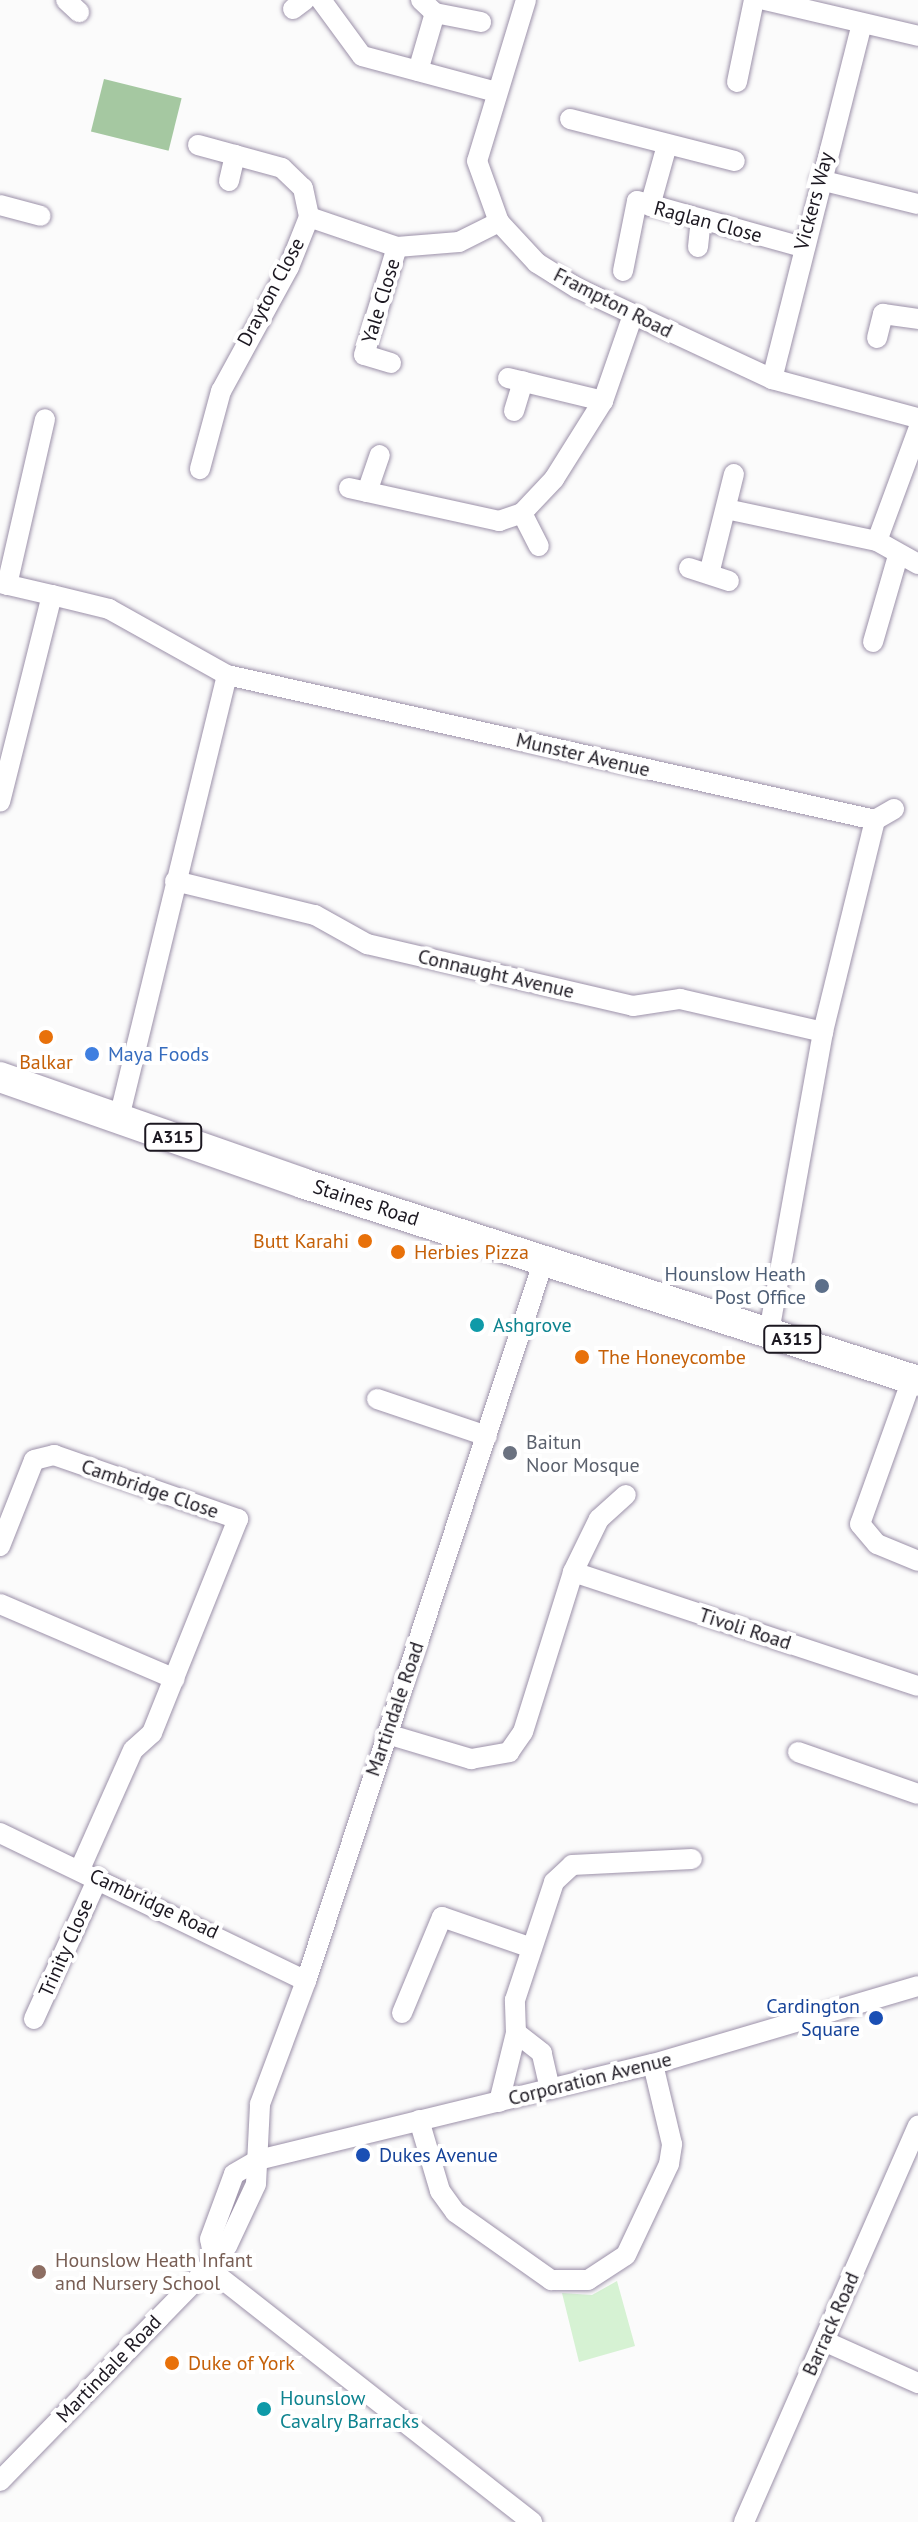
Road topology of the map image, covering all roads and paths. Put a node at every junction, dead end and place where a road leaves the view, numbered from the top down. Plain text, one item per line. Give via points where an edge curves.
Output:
1 (321, 0) edge
2 (526, 0) edge
3 (754, 0) edge
4 (765, 0) edge
5 (428, 6) edge
6 (481, 22) dead end
7 (862, 24) junction
8 (918, 36) edge
9 (418, 71) junction
10 (737, 82) dead end
11 (496, 92) junction
12 (570, 119) dead end
13 (198, 145) dead end
14 (667, 145) junction
15 (235, 155) junction
16 (735, 161) dead end
17 (820, 180) junction
18 (229, 181) dead end
19 (918, 204) edge
20 (0, 205) edge
21 (650, 206) junction
22 (41, 216) dead end
23 (309, 217) junction
24 (701, 219) junction
25 (499, 222) junction
26 (397, 247) junction
27 (698, 247) dead end
28 (802, 247) junction
29 (623, 271) dead end
30 (633, 315) junction
31 (918, 319) edge
32 (877, 338) dead end
33 (391, 363) dead end
34 (772, 379) junction
35 (603, 401) junction
36 (514, 411) dead end
37 (918, 418) edge
38 (45, 419) dead end
39 (918, 430) edge
40 (380, 455) dead end
41 (200, 469) dead end
42 (734, 474) dead end
43 (726, 509) junction
44 (522, 513) junction
45 (877, 541) junction
46 (539, 546) dead end
47 (898, 556) junction
48 (918, 564) edge
49 (709, 575) dead end
50 (4, 584) edge
51 (52, 595) junction
52 (873, 642) dead end
53 (227, 675) junction
54 (0, 802) edge
55 (894, 809) dead end
56 (875, 820) junction
57 (175, 881) junction
58 (823, 1032) junction
59 (0, 1077) edge
60 (119, 1118) junction
61 (544, 1260) junction
62 (769, 1331) junction
63 (915, 1380) edge
64 (377, 1399) dead end
65 (487, 1436) junction
66 (626, 1495) dead end
67 (0, 1546) edge
68 (918, 1561) edge
69 (573, 1572) junction
70 (0, 1604) edge
71 (175, 1679) junction
72 (918, 1686) edge
73 (387, 1734) junction
74 (798, 1752) dead end
75 (918, 1794) edge
76 (0, 1833) edge
77 (692, 1859) dead end
78 (89, 1874) junction
79 (532, 1948) junction
80 (306, 1981) junction
81 (918, 1986) edge
82 (402, 2013) dead end
83 (34, 2019) dead end
84 (516, 2033) junction
85 (653, 2064) junction
86 (550, 2089) junction
87 (499, 2102) junction
88 (419, 2120) junction
89 (918, 2126) edge
90 (258, 2160) junction
91 (210, 2261) junction
92 (824, 2341) junction
93 (918, 2383) edge
94 (0, 2481) edge
95 (532, 2522) edge
96 (744, 2522) edge

1 - 9 street via 362,56
2 - 11 street, Frampton Road
3 - 10 street
4 - 7 street
5 - 6 street
5 - 9 street
7 - 8 street
7 - 17 street, Vickers Way
9 - 11 street
11 - 25 street, Frampton Road via 477,161
12 - 14 street
13 - 15 street, Drayton Close
14 - 16 street
14 - 21 street
15 - 18 street
15 - 23 street, Drayton Close via 282,168 303,188
17 - 19 street
17 - 28 street, Vickers Way
20 - 22 street
21 - 24 street, Raglan Close
21 - 29 street, Raglan Close via 637,201
23 - 26 street
23 - 41 street, Drayton Close via 289,267 221,391
24 - 27 street
24 - 28 street, Raglan Close
25 - 26 street via 459,242
25 - 30 street, Frampton Road via 537,263
26 - 33 street, Yale Close via 355,353
28 - 34 street, Vickers Way
30 - 34 street, Frampton Road
30 - 35 street
31 - 32 street via 883,314
34 - 37 street, Frampton Road
35 - 36 street via 516,380
35 - 44 street via 554,479
38 - 50 street
39 - 45 street
40 - 44 street via 358,490 499,521
42 - 43 street
43 - 45 street
43 - 49 street
44 - 46 street
45 - 47 street
47 - 48 street
47 - 52 street
50 - 51 street, Munster Avenue
51 - 53 street, Munster Avenue via 109,609
51 - 54 street
53 - 56 street, Munster Avenue
53 - 57 street
55 - 56 street
56 - 58 street
57 - 58 street, Connaught Avenue via 315,915 367,944 618,1003 680,999
57 - 60 street
58 - 62 street
59 - 60 main road, Staines Road / A315
60 - 61 main road, Staines Road / A315
61 - 62 main road, Staines Road / A315
61 - 65 street, Martindale Road
62 - 63 main road, Staines Road / A315
63 - 68 street via 860,1524 877,1544
64 - 65 street
65 - 73 street, Martindale Road
66 - 69 street via 599,1519
67 - 71 street, Cambridge Close via 34,1460 54,1455 238,1519
69 - 72 street, Tivoli Road
69 - 73 street via 523,1732 509,1752 471,1759
70 - 71 street
71 - 78 street, Cambridge Close via 152,1733 133,1750
73 - 80 street, Martindale Road
74 - 75 street
76 - 78 street, Cambridge Road
77 - 79 street via 572,1865 554,1882
78 - 80 street, Cambridge Road
78 - 83 street, Trinity Close
79 - 82 street via 442,1917
79 - 84 street via 515,2000
80 - 90 street, Martindale Road via 260,2104
81 - 85 street, Corporation Avenue
84 - 86 street via 542,2053
84 - 87 street
85 - 86 street, Corporation Avenue
85 - 88 street via 672,2144 669,2164 626,2255 588,2280 551,2280 455,2212 440,2191
86 - 87 street, Corporation Avenue
87 - 88 street, Corporation Avenue
88 - 90 street, Corporation Avenue
89 - 92 street, Barrack Road
90 - 91 street via 234,2174 210,2239
91 - 94 street, Martindale Road
91 - 95 street
92 - 93 street
92 - 96 street, Barrack Road

